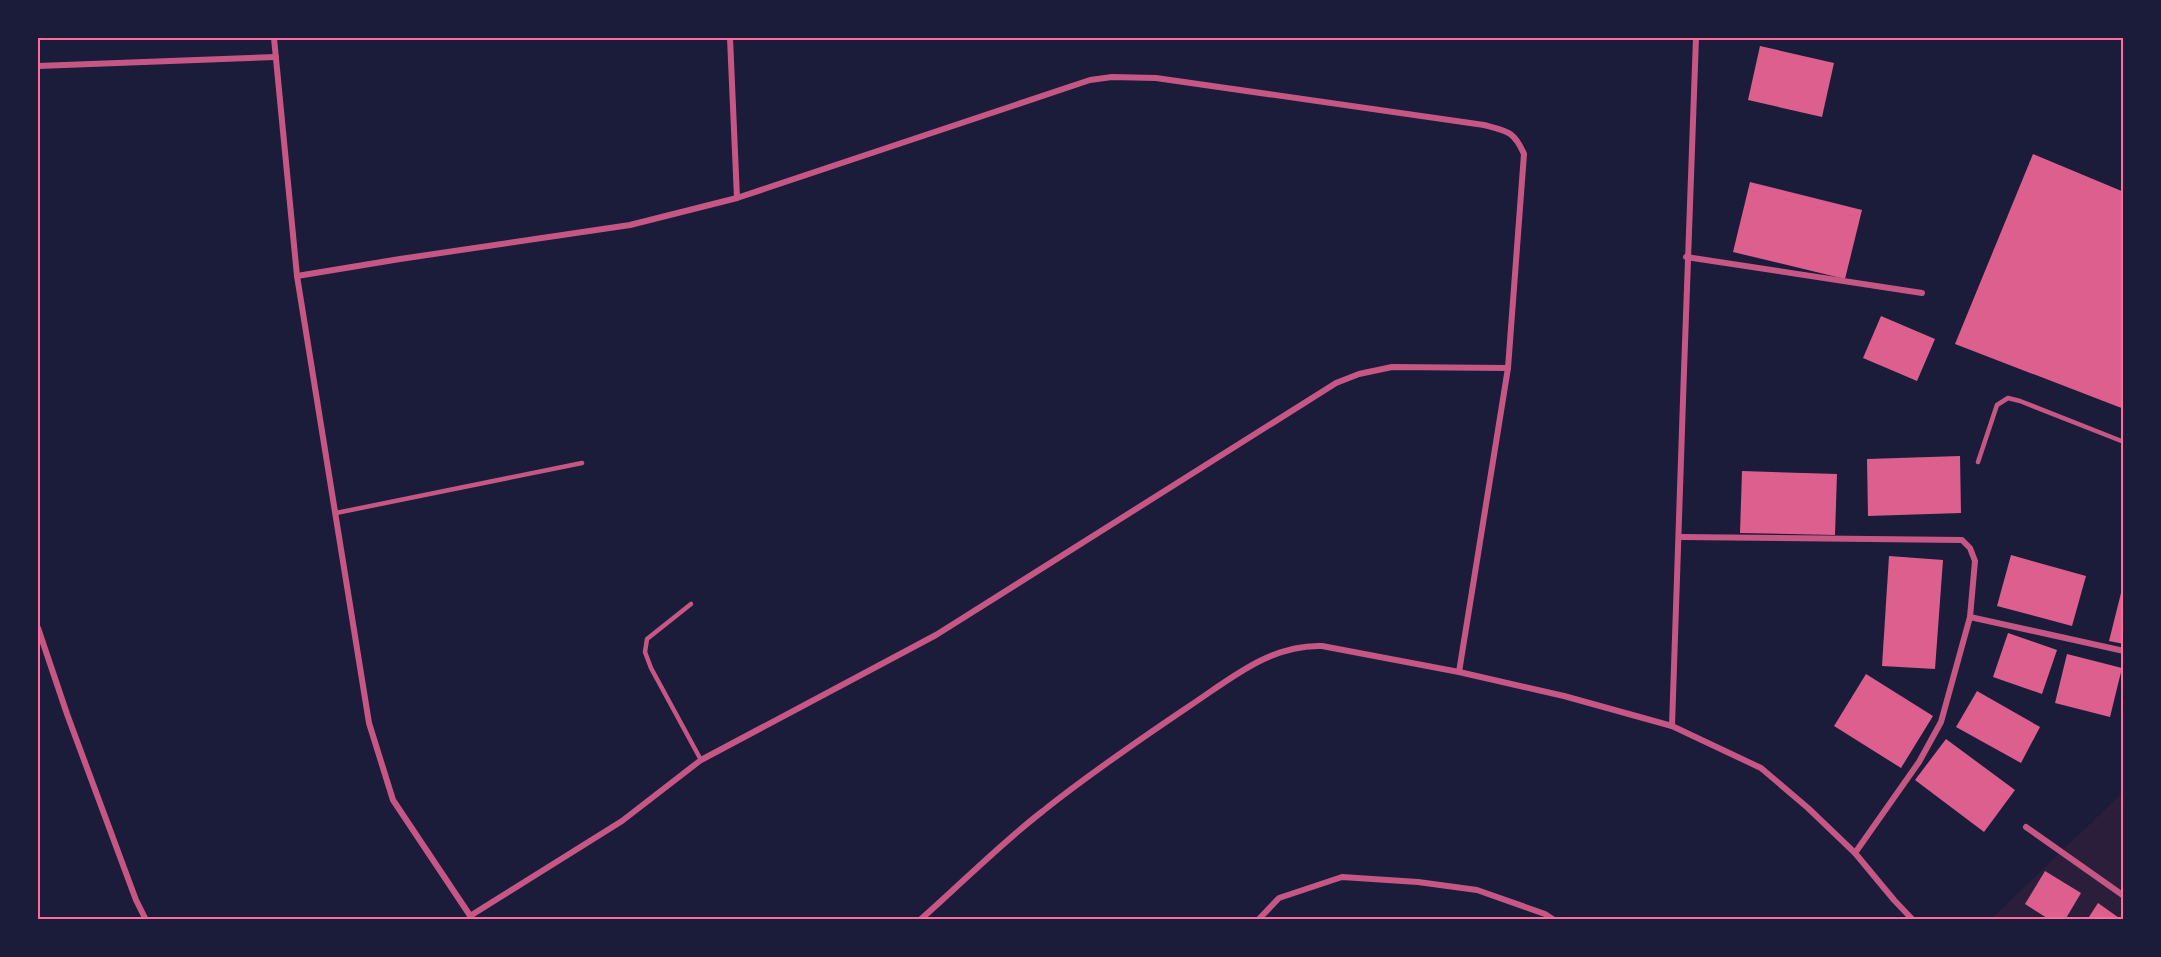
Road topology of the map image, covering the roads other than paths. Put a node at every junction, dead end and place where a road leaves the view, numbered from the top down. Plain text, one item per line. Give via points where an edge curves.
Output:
1 (274, 38) edge
2 (730, 38) edge
3 (1696, 38) edge
4 (276, 57) junction
5 (38, 66) edge
6 (737, 198) junction
7 (1686, 257) junction
8 (297, 276) junction
9 (1922, 293) dead end
10 (1508, 368) junction
11 (2124, 442) edge
12 (1978, 462) dead end
13 (582, 463) dead end
14 (336, 513) junction
15 (1680, 537) junction
16 (691, 604) dead end
17 (1970, 617) junction
18 (38, 628) edge
19 (2124, 651) edge
20 (1459, 672) junction
21 (1672, 726) junction
22 (701, 760) junction
23 (2026, 827) dead end
24 (1855, 854) junction
25 (2124, 896) edge
26 (472, 918) edge
27 (146, 920) edge
28 (920, 920) edge
29 (1258, 920) edge
30 (1554, 920) edge
31 (1913, 920) edge

1 - 4 street
2 - 6 street
3 - 7 street
4 - 5 street
4 - 8 street
6 - 8 street via 630,225
6 - 10 street via 1090,80 1112,77 1156,78 1484,125 1509,131 1524,154
7 - 9 street
7 - 15 street
8 - 14 street
10 - 20 street
10 - 22 street via 1392,367 1336,383 936,635
11 - 12 lane via 2008,398 1997,405
13 - 14 lane
14 - 26 street via 369,723 393,800
15 - 17 street via 1962,540 1975,561
15 - 21 street
16 - 22 lane via 647,639 645,652
17 - 19 street
17 - 24 street via 1941,722
18 - 27 street
20 - 21 street
20 - 28 street via 1322,646 1302,645 1283,650 1249,666 1050,805
21 - 24 street via 1761,768
22 - 26 street via 622,821
23 - 25 street
24 - 31 street
29 - 30 street via 1278,898 1342,877 1477,890

